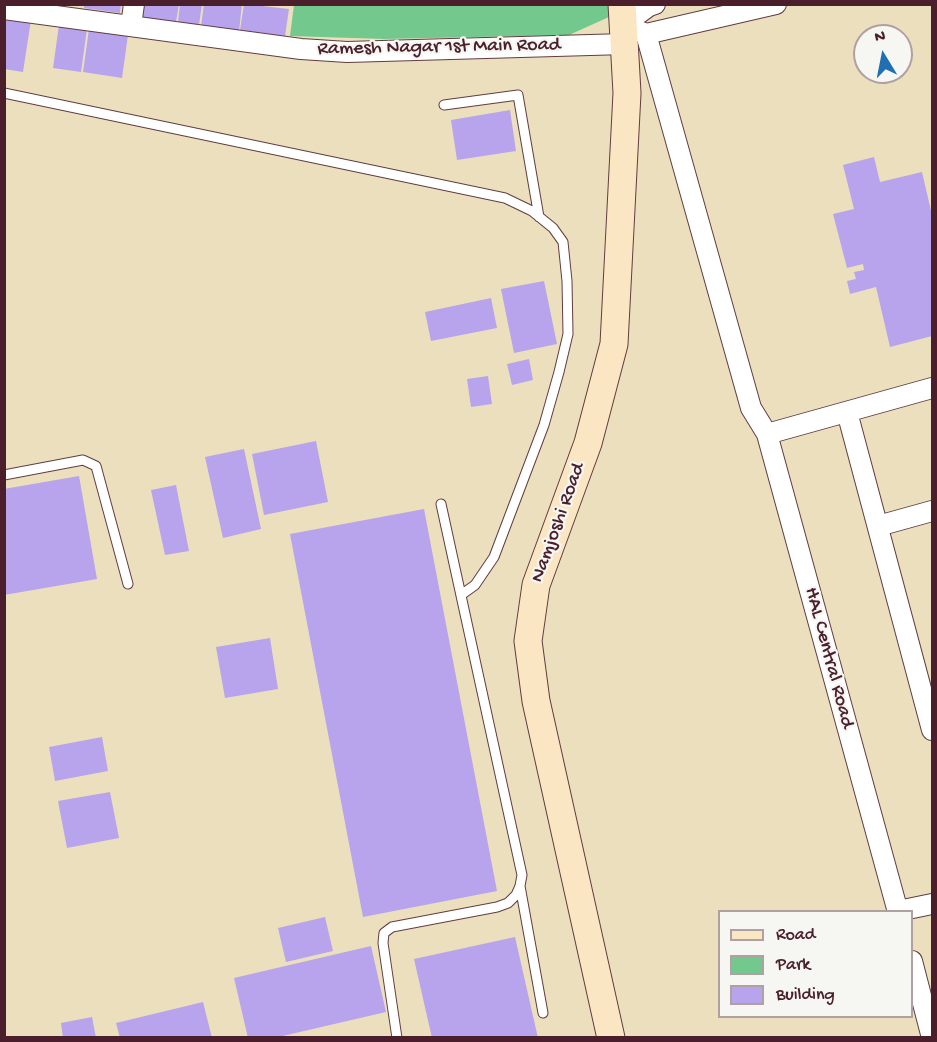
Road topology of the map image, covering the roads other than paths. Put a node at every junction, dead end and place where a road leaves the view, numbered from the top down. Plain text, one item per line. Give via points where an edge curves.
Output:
1 (134, 4) edge
2 (655, 4) edge
3 (768, 6) edge
4 (4, 9) edge
5 (39, 9) edge
6 (131, 26) junction
7 (629, 27) edge
8 (4, 93) edge
9 (444, 105) dead end
10 (539, 217) junction
11 (933, 388) edge
12 (847, 412) junction
13 (767, 434) junction
14 (4, 475) edge
15 (441, 504) dead end
16 (933, 511) edge
17 (878, 526) junction
18 (128, 584) dead end
19 (461, 595) junction
20 (933, 730) edge
21 (520, 886) junction
22 (933, 904) edge
23 (898, 910) edge
24 (903, 910) edge
25 (913, 965) edge
26 (543, 1013) dead end
27 (397, 1038) edge
28 (611, 1038) edge
29 (932, 1038) edge

1 - 6 street
2 - 7 street
3 - 7 street, Ramesh Nagar 1st Main Road
4 - 5 street, Ramesh Nagar 1st Main Road
5 - 6 street, Ramesh Nagar 1st Main Road
6 - 7 street, Ramesh Nagar 1st Main Road via 347,52
7 - 13 street, HAL Central Road via 751,408
7 - 28 main road, Namjoshi Road via 615,344 588,443 536,585 528,641 536,701
8 - 10 lane via 505,198
9 - 10 lane via 518,95
10 - 19 lane via 563,242 568,334 544,425 494,557 475,585
11 - 12 street
12 - 13 street
12 - 17 street
13 - 23 street, HAL Central Road
14 - 18 lane via 83,460 96,466
15 - 19 lane
16 - 17 street
17 - 20 street
19 - 21 lane via 522,875
21 - 26 lane
21 - 27 lane via 508,903 497,907 392,927 384,933
22 - 24 street
25 - 29 street

